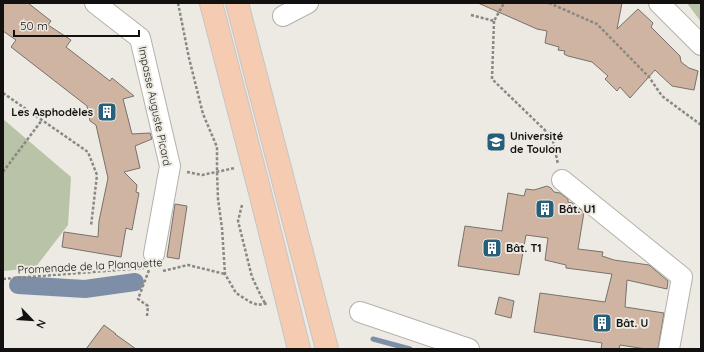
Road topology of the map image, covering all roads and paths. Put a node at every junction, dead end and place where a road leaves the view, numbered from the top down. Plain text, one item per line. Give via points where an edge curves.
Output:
1 (95, 3) edge
2 (178, 3) edge
3 (211, 3) edge
4 (237, 3) edge
5 (308, 3) edge
6 (504, 3) edge
7 (549, 3) edge
8 (659, 3) edge
9 (471, 15) dead end
10 (282, 16) dead end
11 (494, 21) junction
12 (701, 45) edge
13 (3, 93) edge
14 (42, 120) junction
15 (701, 125) edge
16 (170, 166) junction
17 (240, 166) dead end
18 (3, 172) edge
19 (217, 172) junction
20 (562, 180) joint
21 (91, 226) dead end
22 (155, 266) junction
23 (225, 274) junction
24 (3, 279) edge
25 (258, 305) dead end
26 (360, 312) dead end
27 (147, 316) dead end
28 (299, 349) edge
29 (326, 349) edge
30 (469, 349) edge
31 (670, 349) edge

1 - 16 street, Impasse Auguste Picard via 140,38
2 - 19 path via 203,114 218,147
3 - 28 main road
4 - 29 main road
5 - 10 street
6 - 11 path
7 - 15 path via 597,24 649,77 662,96
8 - 12 street
9 - 11 path
11 - 20 path via 492,79 552,137
13 - 14 path
14 - 18 path
14 - 21 path via 88,152 97,175
16 - 19 path via 179,171 202,175
16 - 22 street, Impasse Auguste Picard
17 - 19 path
19 - 23 path
20 - 31 street via 682,277
22 - 23 path, Promenade de la Planquette via 188,265
22 - 24 path, Promenade de la Planquette
22 - 27 path via 138,299 148,306
23 - 25 path via 236,293
26 - 30 street

